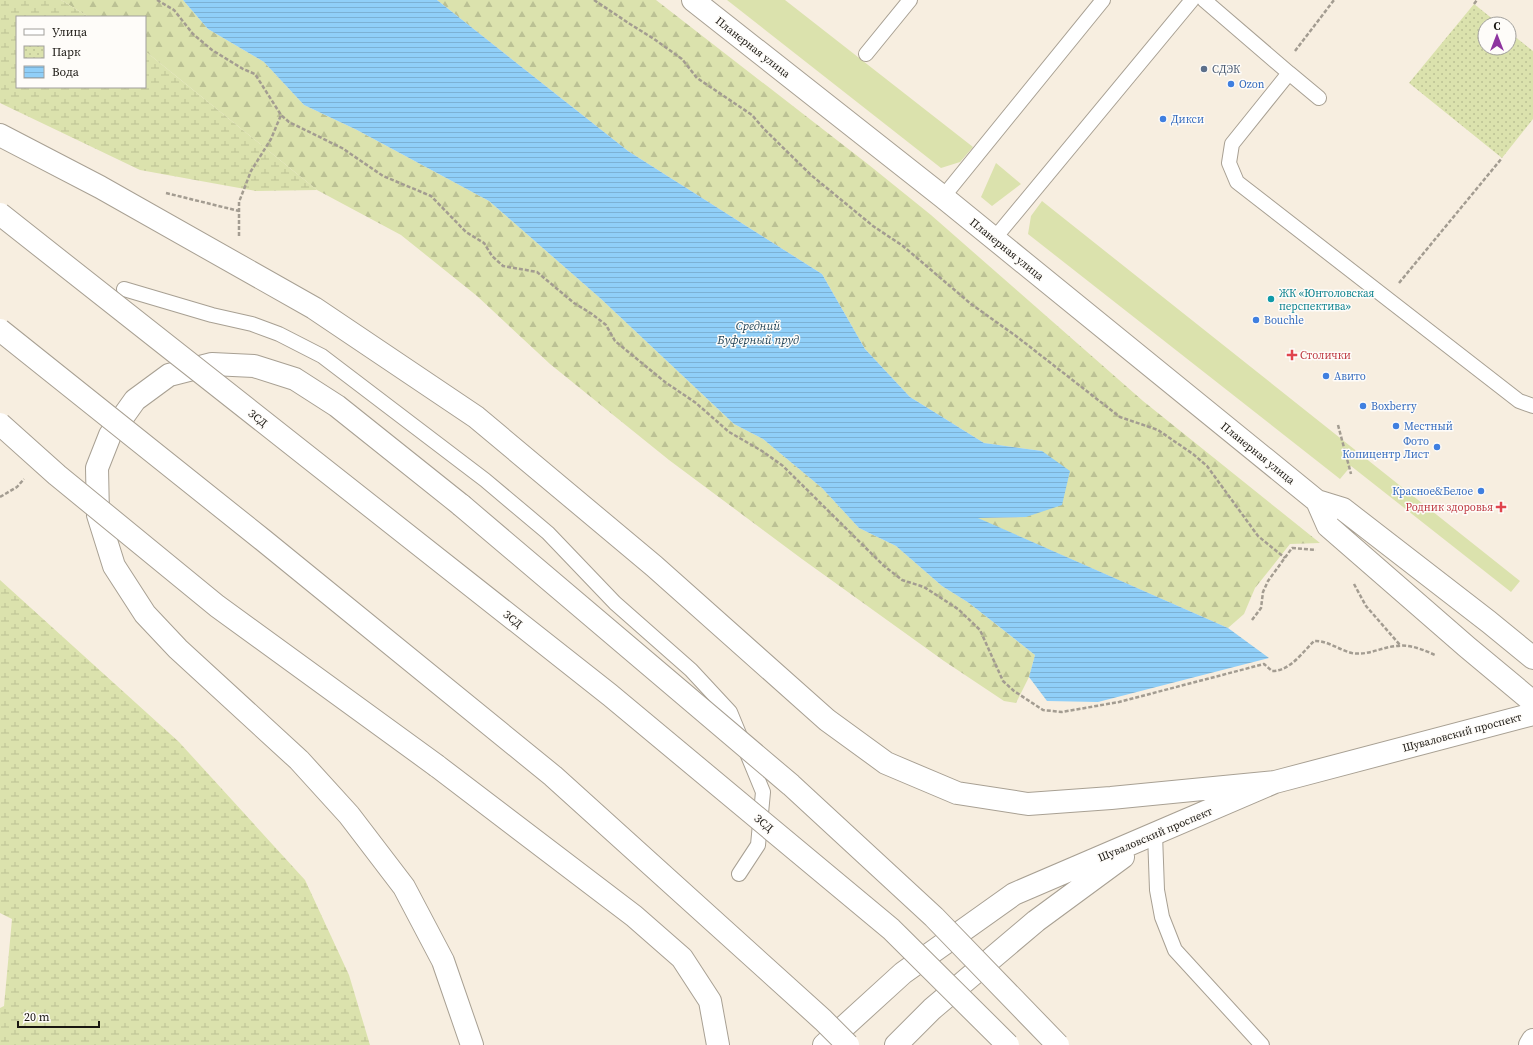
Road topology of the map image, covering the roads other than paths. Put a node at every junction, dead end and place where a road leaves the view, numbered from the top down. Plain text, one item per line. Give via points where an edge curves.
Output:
1 (693, 0) edge
2 (910, 0) edge
3 (1192, 0) edge
4 (1204, 0) edge
5 (1096, 2) edge
6 (866, 54) dead end
7 (1286, 70) junction
8 (1319, 98) dead end
9 (0, 135) edge
10 (943, 197) junction
11 (0, 214) edge
12 (994, 239) junction
13 (124, 289) dead end
14 (0, 330) edge
15 (1533, 406) edge
16 (0, 424) edge
17 (1318, 501) junction
18 (1533, 658) edge
19 (1533, 702) edge
20 (1533, 714) edge
21 (1275, 782) junction
22 (1155, 834) junction
23 (739, 874) dead end
24 (1533, 1040) edge
25 (472, 1045) edge
26 (718, 1045) edge
27 (824, 1045) edge
28 (848, 1045) edge
29 (896, 1045) edge
30 (1008, 1045) edge
31 (1058, 1045) edge
32 (1262, 1045) edge
33 (1530, 1045) edge

1 - 10 main road, Планерная улица
2 - 6 lane
3 - 12 lane
4 - 7 lane
5 - 10 lane
7 - 8 lane
7 - 15 lane via 1232,144 1229,163 1238,182 1519,401
9 - 21 main road via 100,187 314,308 476,417 654,566 827,720 886,763 957,793 1028,804
10 - 12 main road, Планерная улица
11 - 30 main road, ЗСД, bridge via 622,706 892,929
12 - 17 main road, Планерная улица
13 - 23 lane via 252,324 279,334 322,356 485,480 548,533 615,603 691,670 730,712 763,792 758,845
14 - 28 main road, bridge via 264,540 553,776
16 - 26 main road, bridge via 57,475 217,606 437,766 634,916 682,958 710,1001
17 - 18 main road, Планерная улица via 1343,509
17 - 19 main road, Планерная улица via 1328,526
20 - 21 main road, Шуваловский проспект
21 - 22 main road, Шуваловский проспект
22 - 27 main road, Шуваловский проспект via 1014,894 903,973
22 - 29 main road via 1036,921 932,1009
22 - 32 lane via 1157,890 1162,917 1176,950
24 - 33 main road
25 - 31 main road, bridge via 443,961 404,887 354,821 299,760 178,649 145,614 114,566 98,515 97,468 110,435 135,400 169,375 212,364 254,366 295,379 337,406 461,505 791,785 934,917

